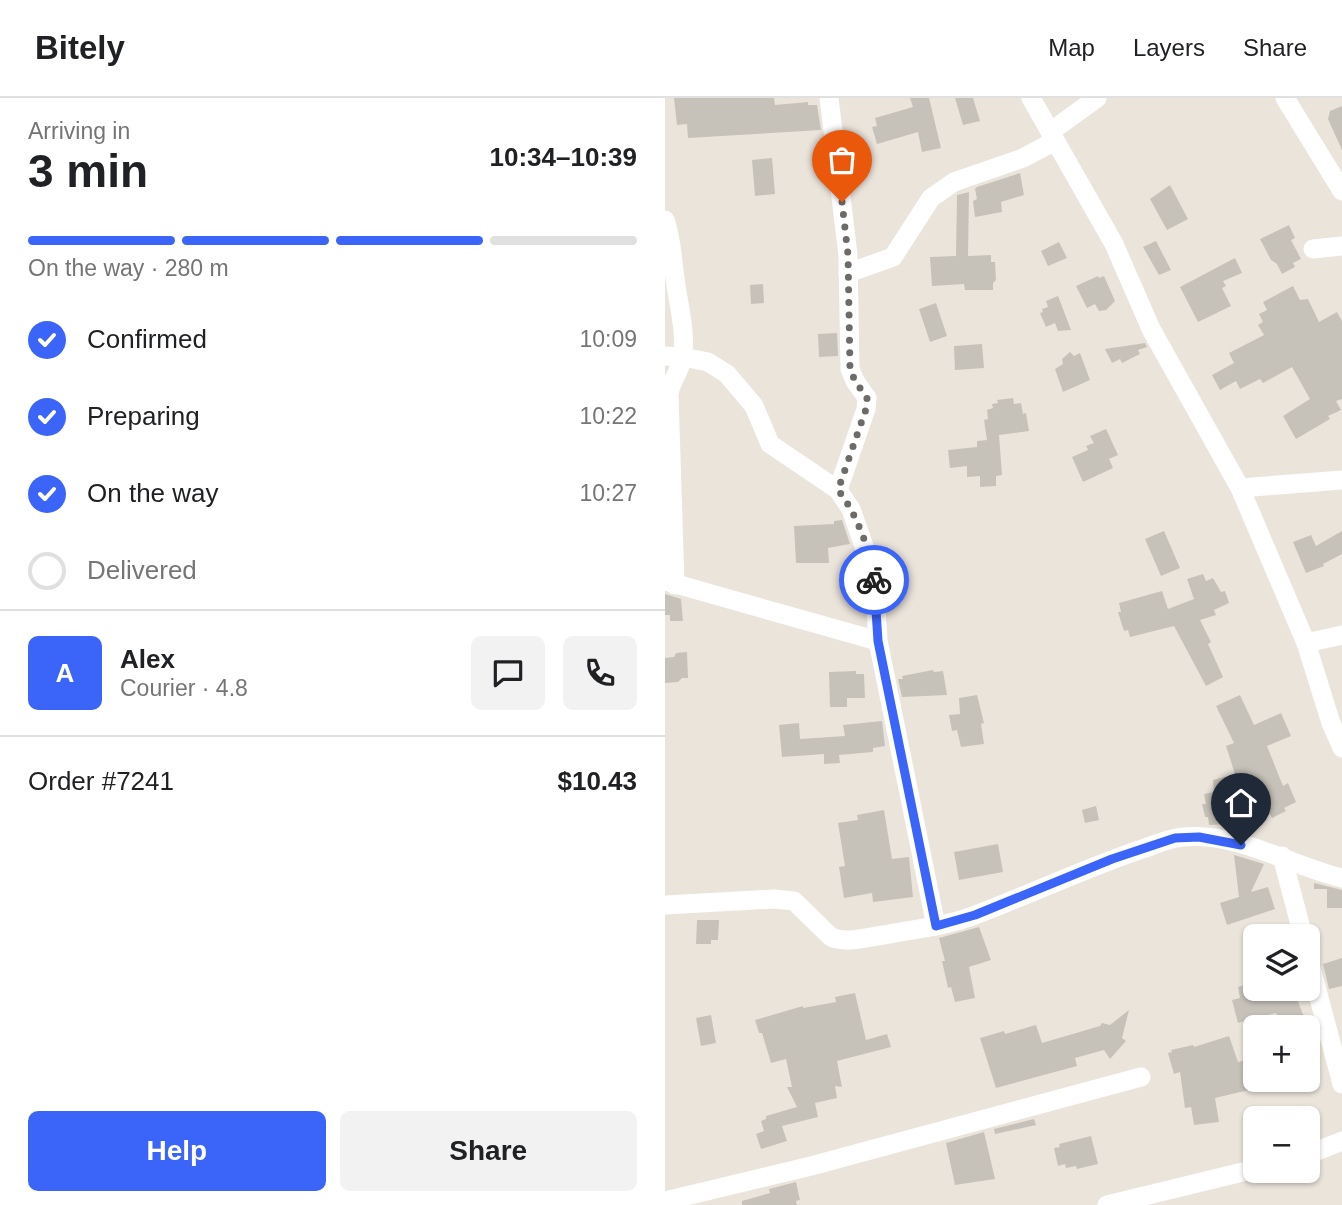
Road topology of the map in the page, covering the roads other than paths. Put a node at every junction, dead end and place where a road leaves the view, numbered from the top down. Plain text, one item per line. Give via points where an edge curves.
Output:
1 (829, 98) edge
2 (1031, 98) edge
3 (1097, 98) edge
4 (1285, 98) edge
5 (1053, 136) junction
6 (1342, 191) edge
7 (665, 220) edge
8 (1342, 246) edge
9 (1313, 249) dead end
10 (848, 273) junction
11 (674, 356) edge
12 (1342, 480) edge
13 (1240, 488) junction
14 (838, 490) junction
15 (670, 583) edge
16 (1342, 635) edge
17 (878, 641) junction
18 (1306, 643) junction
19 (1342, 748) edge
20 (1282, 856) junction
21 (1342, 878) edge
22 (665, 905) edge
23 (1300, 924) edge
24 (936, 926) junction
25 (1320, 1001) edge
26 (1141, 1077) dead end
27 (1342, 1084) edge
28 (1342, 1141) edge
29 (1320, 1150) edge
30 (1243, 1171) edge
31 (665, 1201) edge
32 (1107, 1205) edge

1 - 10 street
2 - 5 street
3 - 5 street
4 - 6 street
5 - 10 street via 1023,158 954,182 931,198 898,253
5 - 13 street via 1114,244 1151,329
7 - 11 street via 682,326
8 - 9 street
10 - 14 street via 850,369 867,398
11 - 14 street via 708,362 727,374 754,406 770,444
11 - 15 street via 678,374 669,394
12 - 13 street
13 - 18 street
14 - 17 street via 851,509 874,575
15 - 17 street
16 - 18 street
17 - 24 street
18 - 19 street
20 - 21 street
20 - 23 street
20 - 24 street via 1225,840 1183,837
22 - 24 street via 794,901 831,937 845,940
25 - 27 street
26 - 31 street
28 - 29 street
30 - 32 street

